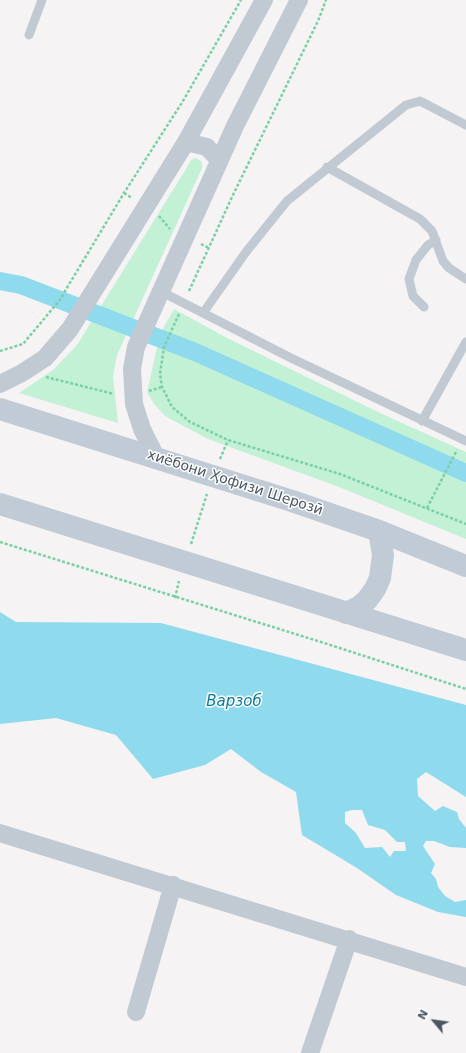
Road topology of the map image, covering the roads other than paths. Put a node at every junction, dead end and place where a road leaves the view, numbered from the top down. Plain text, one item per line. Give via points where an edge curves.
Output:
1 (42, 0) edge
2 (264, 0) edge
3 (299, 0) edge
4 (29, 35) dead end
5 (466, 125) edge
6 (186, 142) junction
7 (220, 160) junction
8 (327, 168) junction
9 (436, 240) junction
10 (466, 279) edge
11 (160, 291) junction
12 (424, 307) dead end
13 (203, 313) junction
14 (466, 342) edge
15 (1, 381) edge
16 (0, 409) edge
17 (422, 421) junction
18 (464, 440) edge
19 (156, 457) junction
20 (0, 504) edge
21 (379, 531) junction
22 (466, 566) edge
23 (346, 613) junction
24 (466, 650) edge
25 (0, 832) edge
26 (173, 885) junction
27 (349, 939) junction
28 (466, 976) edge
29 (136, 1012) dead end
30 (310, 1053) edge

1 - 4 lane
2 - 6 street
3 - 7 street
5 - 8 lane via 428,104 414,102 406,105
6 - 7 street via 207,148
6 - 15 street via 64,338 45,358
7 - 11 street
8 - 9 lane via 420,219 432,231
8 - 13 lane via 276,212
9 - 10 lane via 443,261
9 - 12 lane via 416,260 409,279 413,296
11 - 13 lane
11 - 19 street via 136,347 131,381 137,416
13 - 17 lane
14 - 17 lane
16 - 19 main road, хиёбони Ҳофизи Шерозӣ
17 - 18 lane
19 - 21 main road, хиёбони Ҳофизи Шерозӣ
20 - 23 main road
21 - 22 main road, хиёбони Ҳофизи Шерозӣ
21 - 23 main road via 384,555 380,578 367,600
23 - 24 main road
25 - 26 street
26 - 27 street
26 - 29 street
27 - 28 street
27 - 30 street

